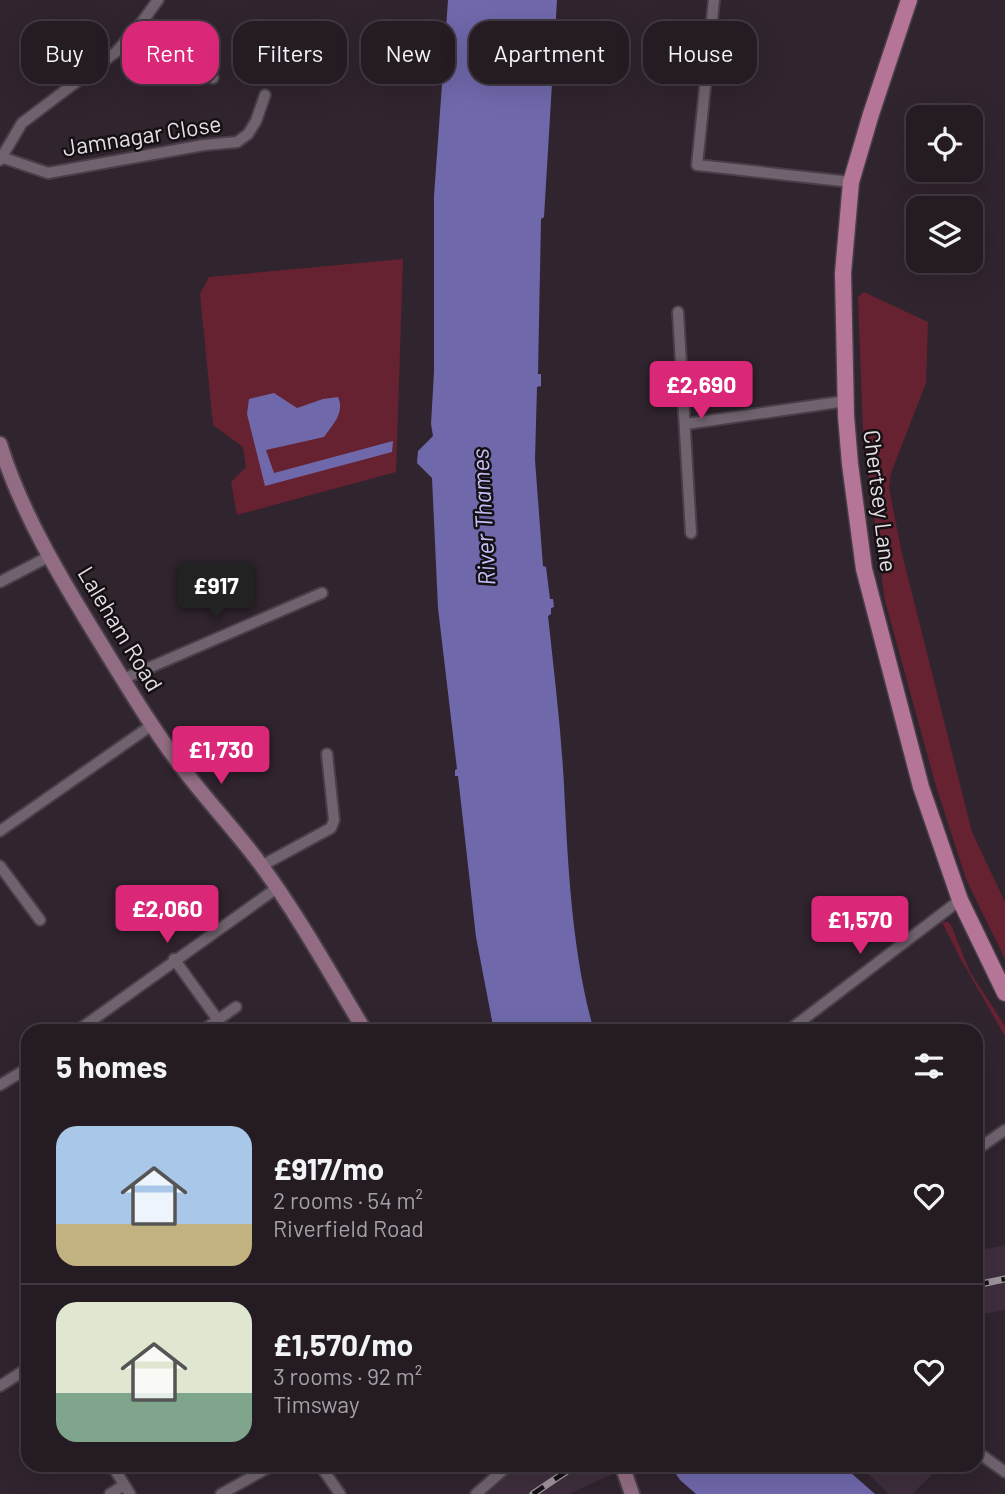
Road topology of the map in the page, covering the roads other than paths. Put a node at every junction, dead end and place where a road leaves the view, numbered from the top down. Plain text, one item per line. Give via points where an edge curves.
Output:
1 (158, 0) edge
2 (714, 0) edge
3 (909, 0) edge
4 (143, 21) edge
5 (122, 45) edge
6 (265, 95) dead end
7 (1, 158) edge
8 (852, 182) junction
9 (678, 312) dead end
10 (846, 401) junction
11 (685, 424) junction
12 (0, 444) edge
13 (691, 533) dead end
14 (50, 556) junction
15 (0, 582) edge
16 (322, 593) dead end
17 (123, 679) junction
18 (152, 725) junction
19 (327, 754) dead end
20 (0, 831) edge
21 (0, 866) edge
22 (261, 866) junction
23 (276, 888) junction
24 (960, 900) junction
25 (40, 920) dead end
26 (174, 959) junction
27 (1005, 993) edge
28 (236, 1007) dead end
29 (218, 1020) junction
30 (86, 1024) edge
31 (212, 1024) edge
32 (361, 1024) edge
33 (797, 1024) edge
34 (21, 1072) edge
35 (0, 1085) edge
36 (1005, 1130) edge
37 (983, 1145) edge
38 (21, 1372) edge
39 (0, 1386) edge
40 (983, 1456) edge
41 (116, 1472) edge
42 (261, 1472) edge
43 (325, 1472) edge
44 (501, 1472) edge
45 (624, 1472) edge
46 (1005, 1472) edge
47 (127, 1490) edge
48 (224, 1493) edge
49 (110, 1494) edge
50 (340, 1494) edge
51 (476, 1494) edge
52 (632, 1494) edge

1 - 4 street
2 - 8 street via 697,165
3 - 8 main road, Chertsey Lane
5 - 7 street via 22,123
6 - 7 street, Jamnagar Close via 256,121 237,142 48,173
8 - 10 main road, Chertsey Lane via 843,274
9 - 11 street
10 - 11 street
10 - 24 main road, Chertsey Lane via 864,569 920,787
11 - 13 street
12 - 14 main road, Laleham Road
14 - 15 street
14 - 17 main road, Laleham Road
16 - 17 street
17 - 18 main road, Laleham Road
18 - 20 street
18 - 22 main road, Laleham Road
19 - 22 street via 331,828
21 - 25 street
22 - 23 main road, Laleham Road
23 - 26 street
23 - 32 main road, Laleham Road
24 - 27 main road, Chertsey Lane
24 - 33 street
26 - 29 street
26 - 30 street
28 - 29 street
29 - 31 street
34 - 35 street
36 - 37 street
38 - 39 street
40 - 46 street
41 - 47 street
42 - 48 street
43 - 50 street
44 - 51 street
45 - 52 main road
47 - 49 street

